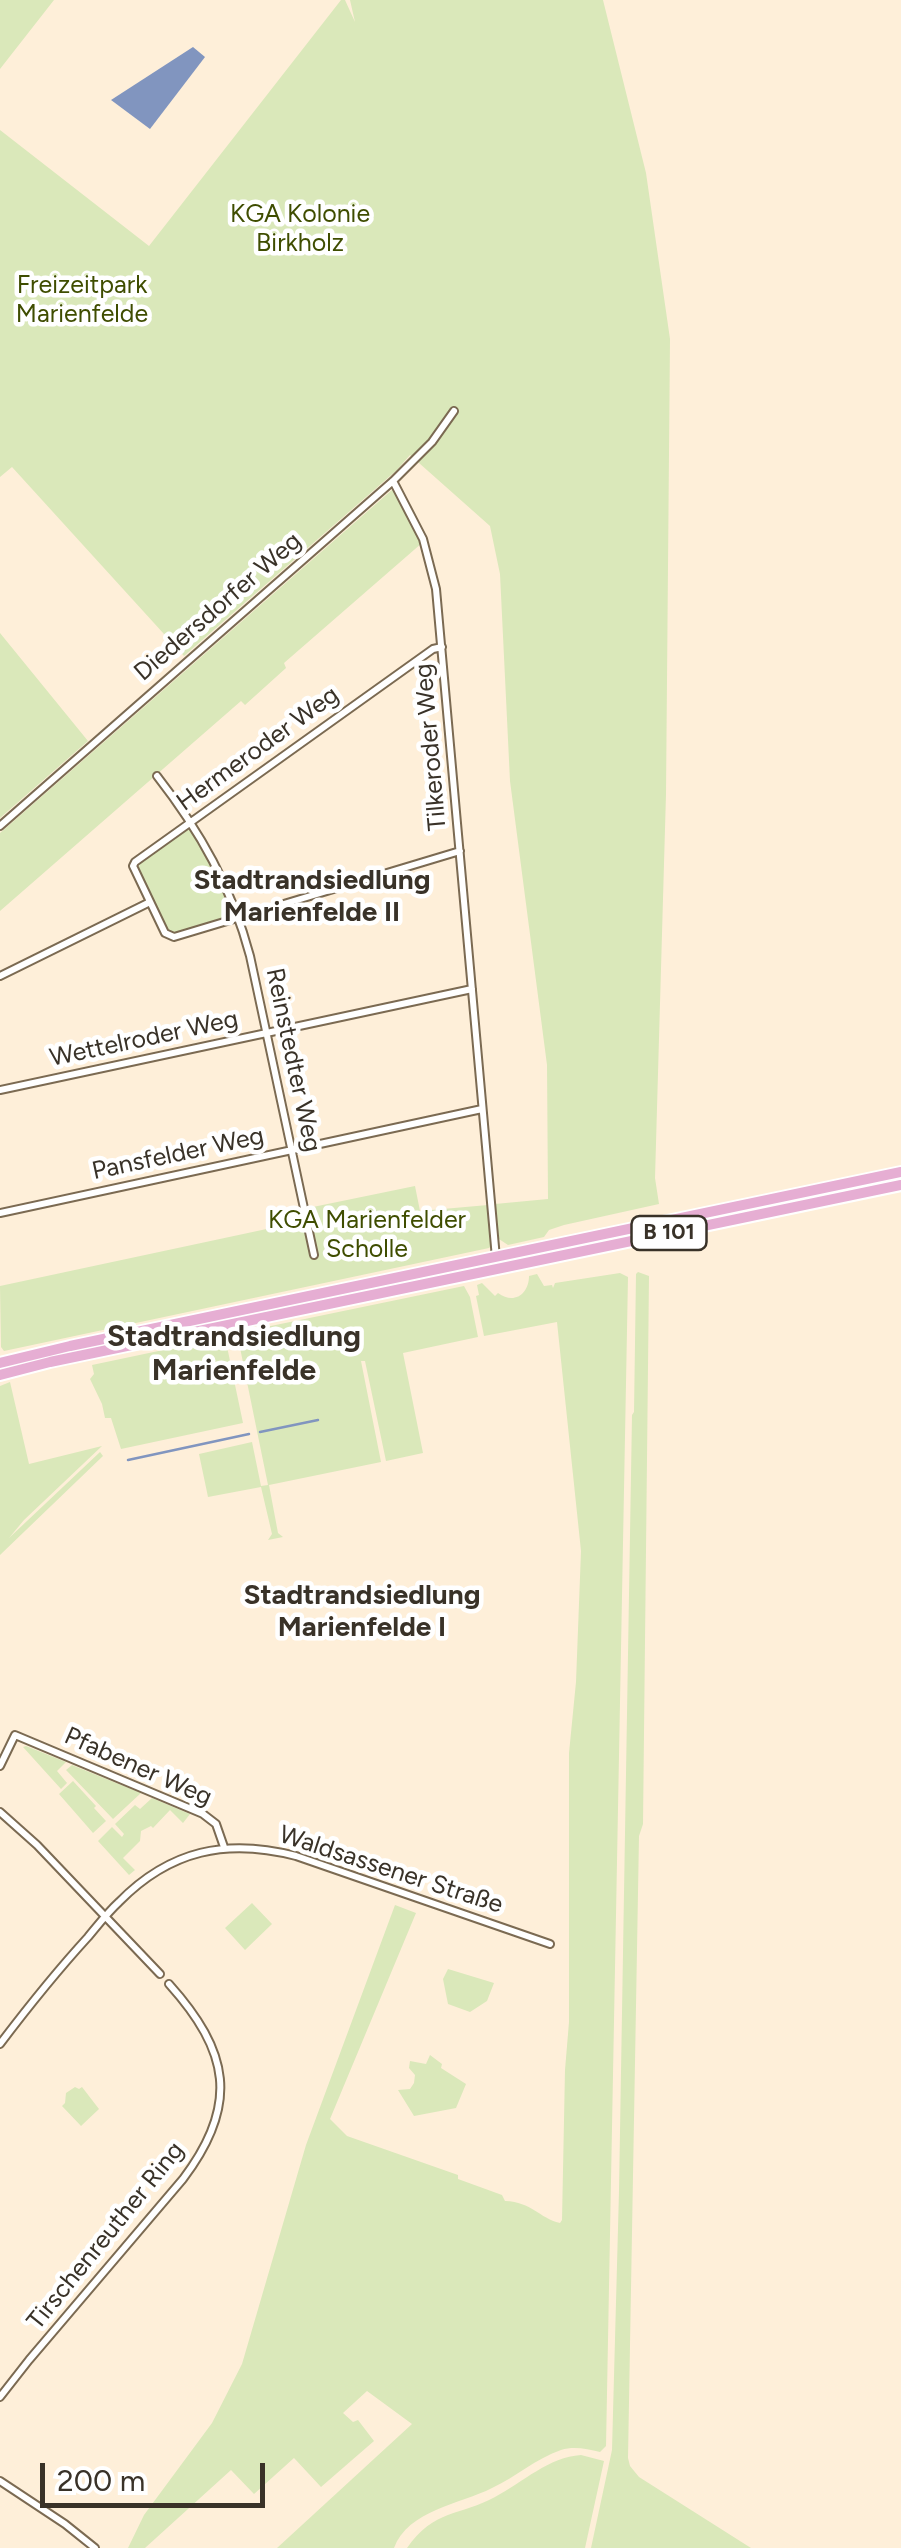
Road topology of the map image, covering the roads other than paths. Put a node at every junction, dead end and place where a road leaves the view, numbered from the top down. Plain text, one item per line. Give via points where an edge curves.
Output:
1 (454, 411) dead end
2 (393, 481) junction
3 (442, 648) junction
4 (157, 776) dead end
5 (192, 822) junction
6 (0, 826) edge
7 (460, 851) junction
8 (150, 902) junction
9 (239, 917) junction
10 (0, 976) edge
11 (472, 990) junction
12 (268, 1034) junction
13 (0, 1090) edge
14 (482, 1110) junction
15 (293, 1150) junction
16 (901, 1172) edge
17 (901, 1185) edge
18 (0, 1213) edge
19 (562, 1249) junction
20 (314, 1255) dead end
21 (496, 1258) junction
22 (0, 1362) edge
23 (0, 1375) edge
24 (0, 1766) edge
25 (0, 1812) edge
26 (224, 1848) junction
27 (105, 1917) junction
28 (550, 1944) dead end
29 (160, 1974) dead end
30 (169, 1984) dead end
31 (0, 2044) edge
32 (0, 2397) edge
33 (0, 2481) edge
34 (96, 2548) edge

1 - 2 street, Diedersdorfer Weg
2 - 3 street, Tilkeroder Weg via 429,556
2 - 6 street, Diedersdorfer Weg
3 - 5 street, Hermeroder Weg
3 - 7 street, Tilkeroder Weg
4 - 5 street, Reinstedter Weg
5 - 8 street, Hermeroder Weg via 133,864
5 - 9 street, Reinstedter Weg
7 - 9 street
7 - 11 street, Tilkeroder Weg
8 - 9 street via 165,932 174,936
8 - 10 street
9 - 12 street, Reinstedter Weg
11 - 12 street, Wettelroder Weg
11 - 14 street, Tilkeroder Weg
12 - 13 street, Wettelroder Weg
12 - 15 street, Reinstedter Weg
14 - 15 street, Pansfelder Weg
14 - 21 street, Tilkeroder Weg
15 - 18 street, Pansfelder Weg
15 - 20 street, Reinstedter Weg
16 - 19 main road, B 101
17 - 19 main road, B 101
19 - 21 main road, B 101
19 - 23 main road, B 101
21 - 22 main road, B 101
24 - 26 street, Pfabener Weg via 15,1736 203,1814 218,1827
25 - 27 street
26 - 27 street, Waldsassener Straße via 164,1867
26 - 28 street, Waldsassener Straße via 296,1856
27 - 29 street
27 - 31 street, Waldsassener Straße
30 - 32 street, Tirschenreuther Ring via 216,2054 220,2087 211,2134 185,2176
33 - 34 street

